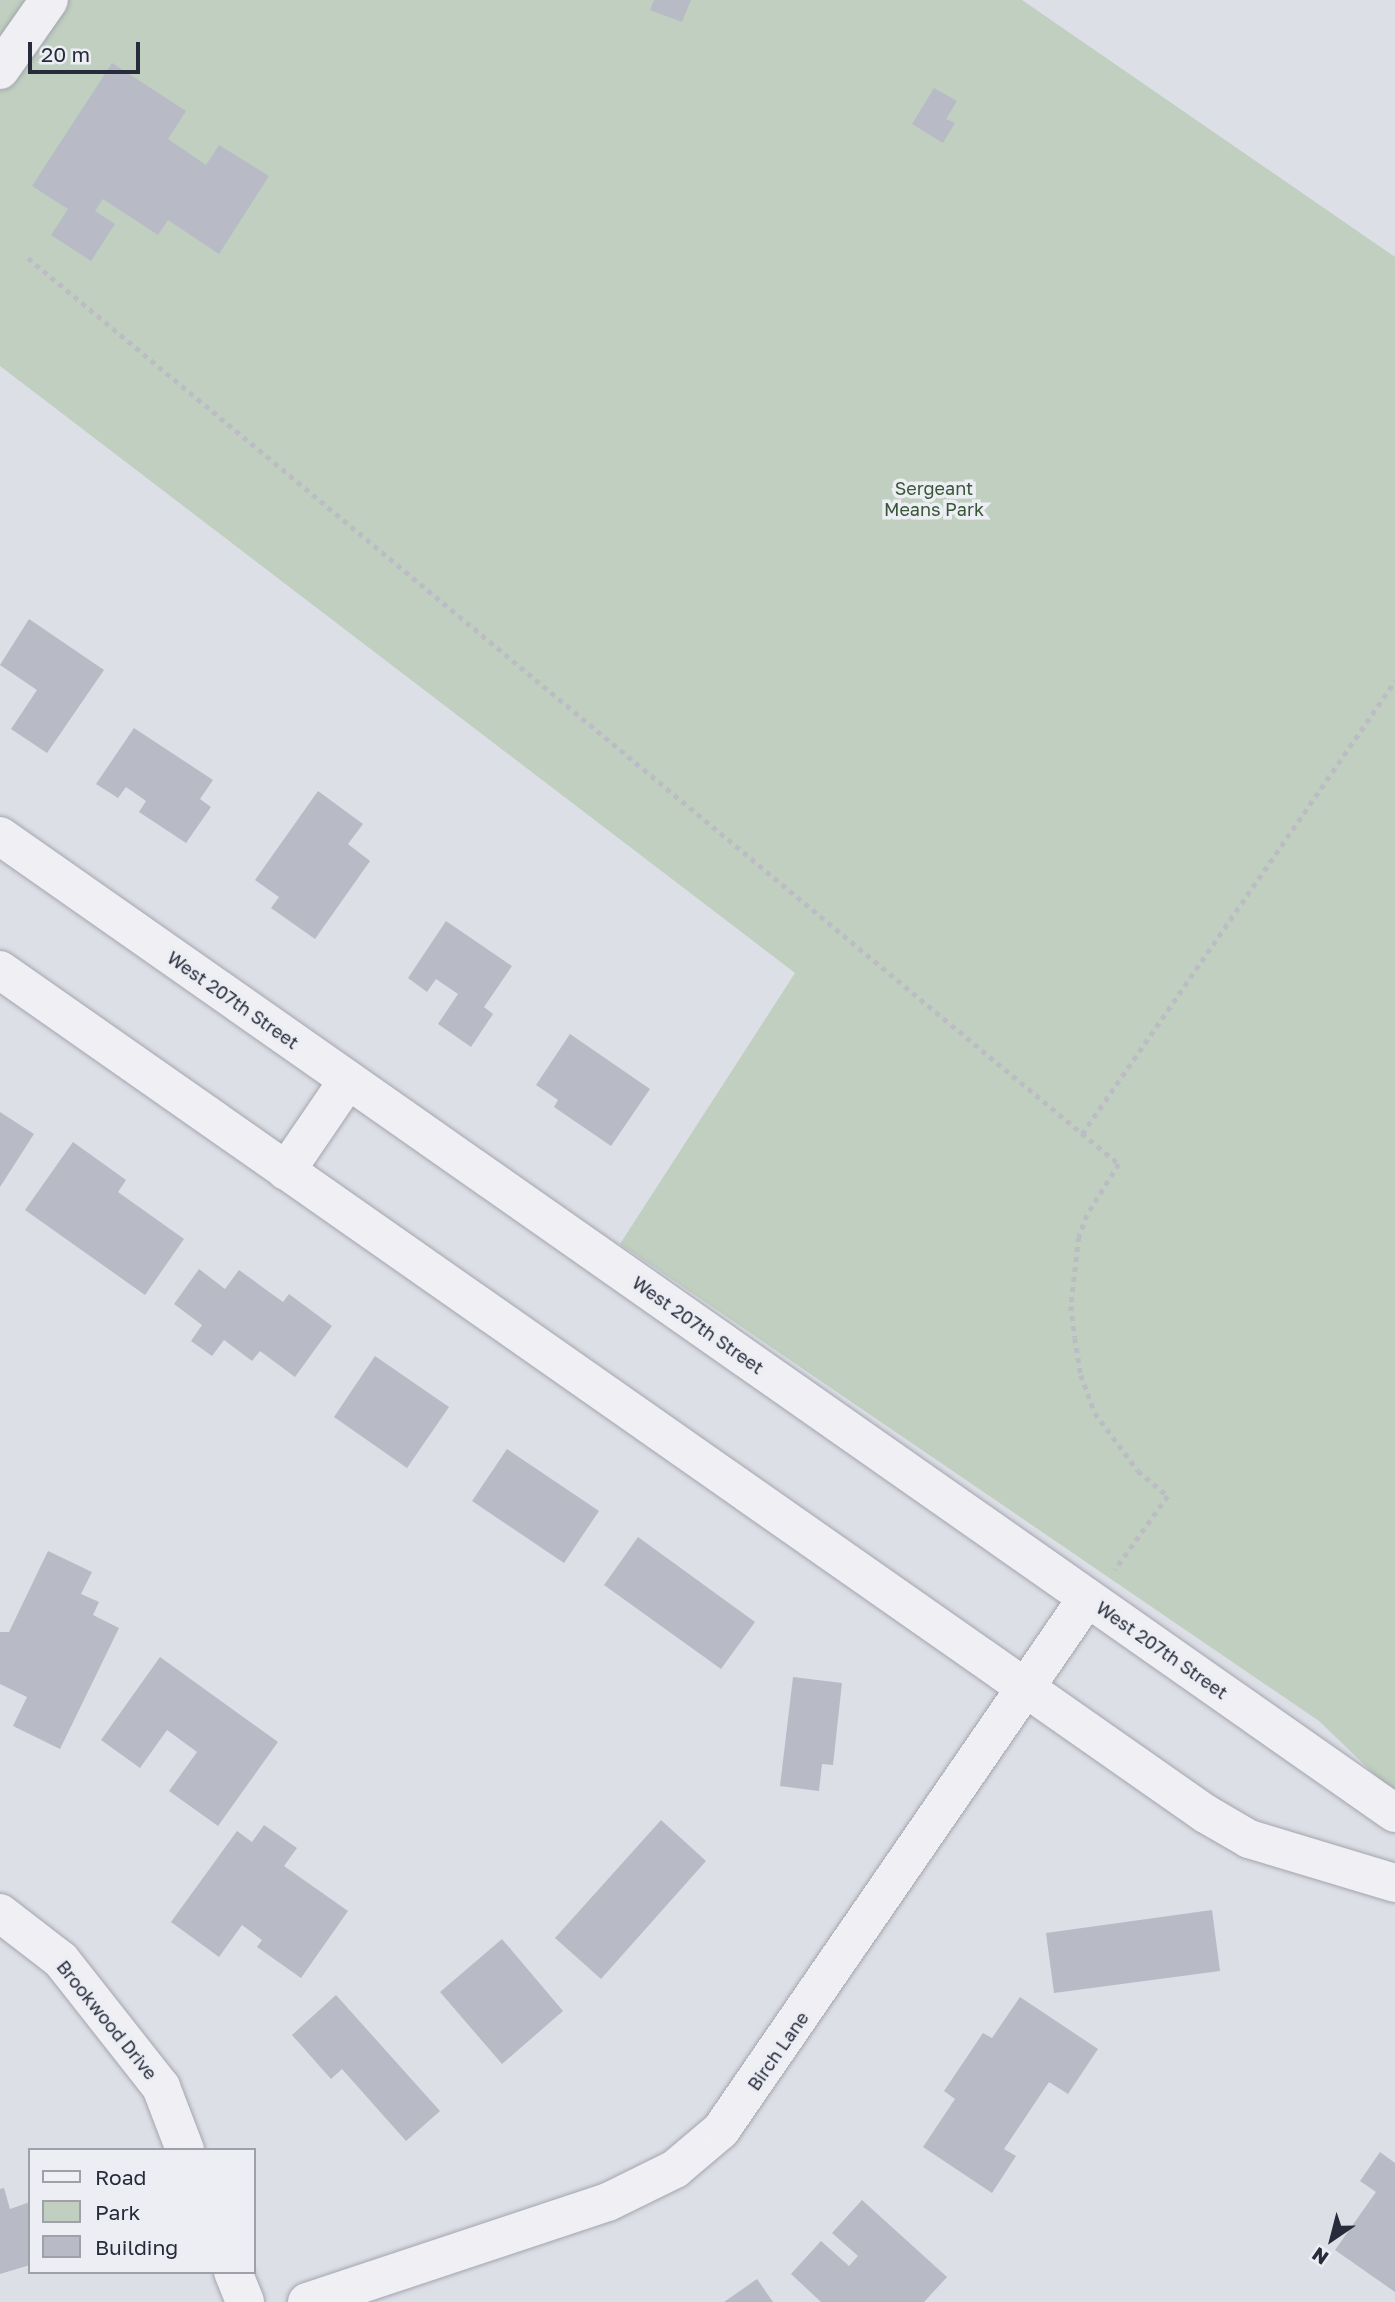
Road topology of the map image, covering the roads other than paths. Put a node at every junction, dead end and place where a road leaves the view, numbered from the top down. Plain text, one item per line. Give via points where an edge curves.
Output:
1 (49, 0) edge
2 (0, 70) edge
3 (0, 836) edge
4 (0, 970) edge
5 (348, 1080) junction
6 (286, 1171) junction
7 (1087, 1598) junction
8 (1024, 1689) junction
9 (1395, 1813) edge
10 (1395, 1883) edge
11 (0, 1913) edge
12 (184, 2148) edge
13 (234, 2274) edge
14 (245, 2302) edge
15 (307, 2302) edge

1 - 2 street
3 - 5 street, West 207th Street
4 - 6 street
5 - 6 street
5 - 7 street, West 207th Street
6 - 8 street
7 - 8 street, Birch Lane
7 - 9 street, West 207th Street
8 - 10 street via 1249,1839
8 - 15 street, Birch Lane via 721,2130 675,2169 608,2203
11 - 12 street, Brookwood Drive via 61,1960 160,2087
13 - 14 street

